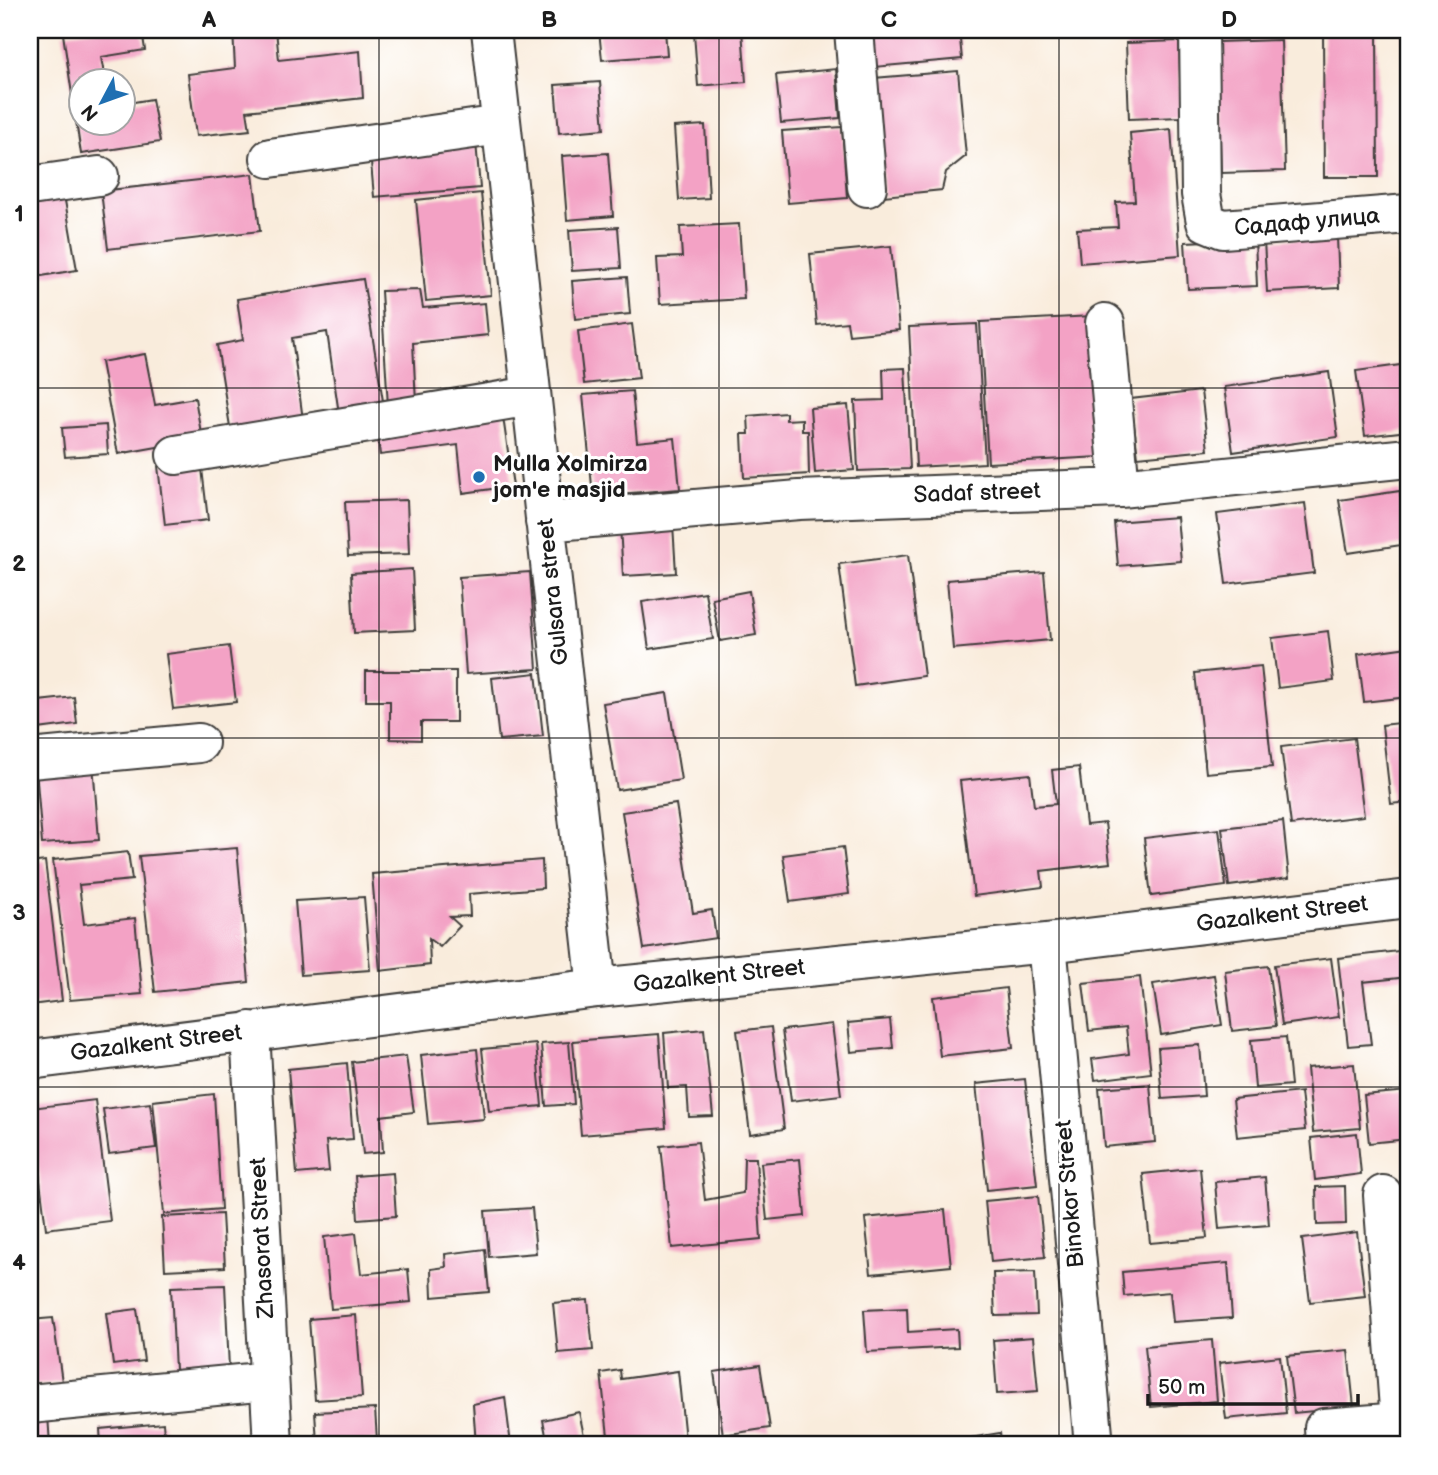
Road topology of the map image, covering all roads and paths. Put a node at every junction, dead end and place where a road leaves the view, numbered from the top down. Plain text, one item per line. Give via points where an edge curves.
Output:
1 (491, 30) edge
2 (854, 30) edge
3 (1199, 30) edge
4 (501, 125) junction
5 (270, 158) dead end
6 (99, 176) dead end
7 (30, 186) edge
8 (867, 187) dead end
9 (1408, 214) edge
10 (1105, 323) dead end
11 (531, 396) junction
12 (176, 455) dead end
13 (1408, 458) edge
14 (1119, 488) junction
15 (545, 522) junction
16 (199, 743) dead end
17 (30, 759) edge
18 (1408, 899) edge
19 (1047, 943) junction
20 (597, 988) junction
21 (250, 1031) junction
22 (30, 1060) edge
23 (1383, 1195) dead end
24 (269, 1381) junction
25 (30, 1404) edge
26 (273, 1445) edge
27 (1094, 1445) edge
28 (1325, 1445) edge

1 - 4 street, Gulsara street
2 - 8 street
3 - 9 street, Садаф улица via 1201,194 1206,222 1223,229
4 - 5 street
4 - 11 street, Gulsara street
6 - 7 street
10 - 14 street
11 - 12 street
11 - 15 street, Gulsara street
13 - 14 street, Sadaf street
14 - 15 street, Sadaf street via 799,500
15 - 20 street, Gulsara street
16 - 17 street
18 - 19 street, Gazalkent Street
19 - 20 street, Gazalkent Street
19 - 27 street, Binokor Street
20 - 21 street, Gazalkent Street
21 - 22 street, Gazalkent Street
21 - 24 street, Zhasorat Street
23 - 28 street via 1401,1422 1324,1428
24 - 25 street
24 - 26 street, Zhasorat Street

